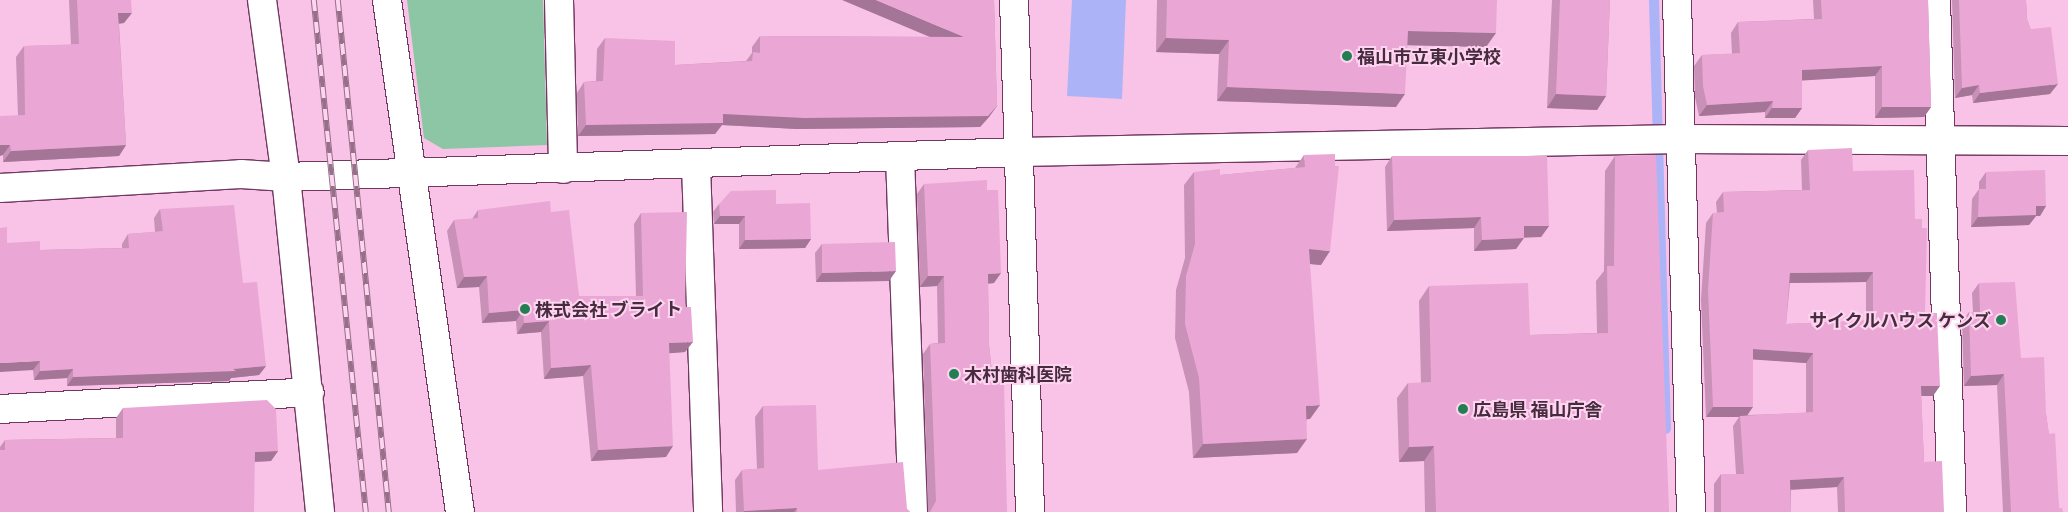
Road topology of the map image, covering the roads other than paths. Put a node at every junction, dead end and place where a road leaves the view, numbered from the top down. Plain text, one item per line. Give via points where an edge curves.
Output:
1 (262, 0) edge
2 (387, 0) edge
3 (559, 0) edge
4 (1014, 0) edge
5 (1677, 0) edge
6 (1936, 0) edge
7 (1677, 139) junction
8 (1940, 140) junction
9 (2068, 141) edge
10 (1019, 152) junction
11 (900, 157) junction
12 (696, 164) junction
13 (563, 169) junction
14 (413, 174) junction
15 (286, 177) junction
16 (0, 188) edge
17 (310, 392) junction
18 (0, 409) edge
19 (320, 512) edge
20 (460, 512) edge
21 (708, 512) edge
22 (913, 512) edge
23 (1030, 512) edge
24 (1691, 512) edge
25 (1952, 512) edge

1 - 15 street
2 - 14 street
3 - 13 street
4 - 10 street
5 - 7 street
6 - 8 street
7 - 8 street
7 - 10 street
7 - 24 street
8 - 9 street
8 - 25 street
10 - 11 street
10 - 23 street
11 - 12 street
11 - 22 street
12 - 13 street
12 - 21 street
13 - 14 street
14 - 15 street
14 - 20 street
15 - 16 street via 242,174
15 - 17 street
17 - 18 street
17 - 19 street

